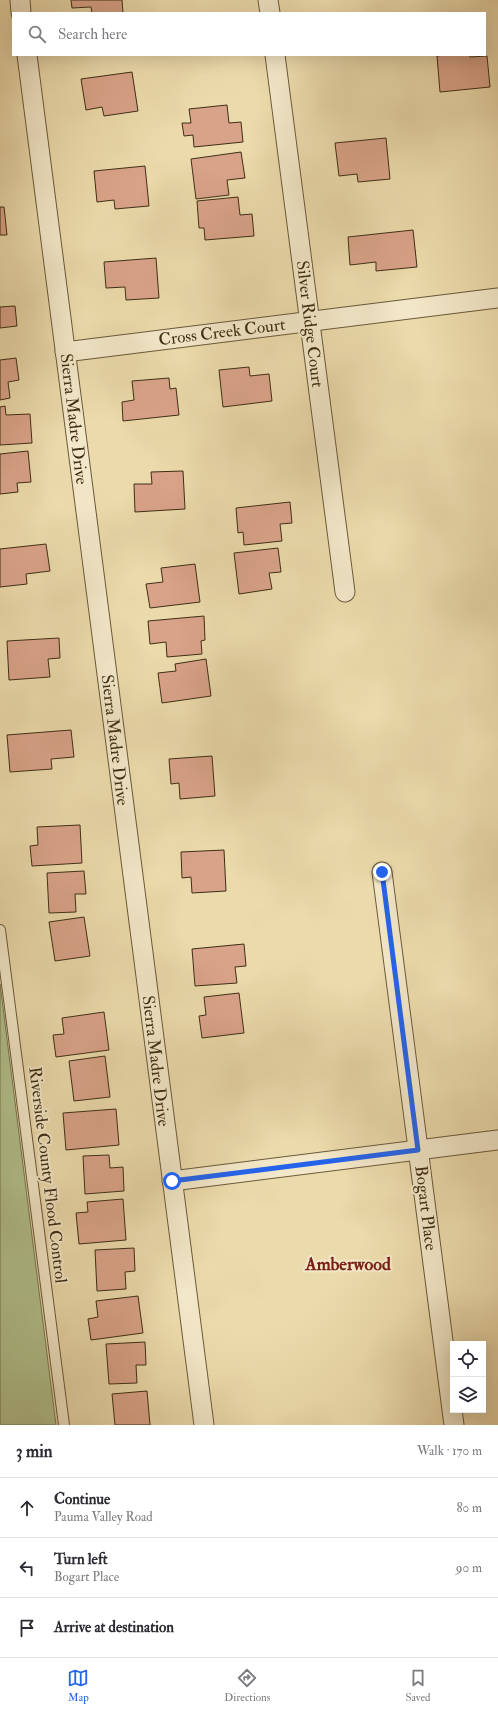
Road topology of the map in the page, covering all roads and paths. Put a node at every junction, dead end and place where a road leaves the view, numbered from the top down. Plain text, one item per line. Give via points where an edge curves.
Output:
1 (20, 0) edge
2 (268, 0) edge
3 (21, 12) edge
4 (270, 12) edge
5 (27, 56) edge
6 (275, 56) edge
7 (498, 298) edge
8 (309, 320) junction
9 (65, 352) junction
10 (346, 592) dead end
11 (382, 872) dead end
12 (0, 930) edge
13 (498, 1140) edge
14 (418, 1150) junction
15 (172, 1181) junction
16 (64, 1425) edge
17 (204, 1425) edge
18 (454, 1425) edge

1 - 3 street
2 - 4 street
5 - 9 street, Sierra Madre Drive
6 - 8 street, Silver Ridge Court
7 - 8 street, Cross Creek Court
8 - 9 street, Cross Creek Court
8 - 10 street, Silver Ridge Court
9 - 15 street, Sierra Madre Drive
11 - 14 street, Bogart Place
12 - 16 lane, Riverside County Flood Control
13 - 14 street
14 - 15 street
14 - 18 street, Bogart Place
15 - 17 street, Sierra Madre Drive

